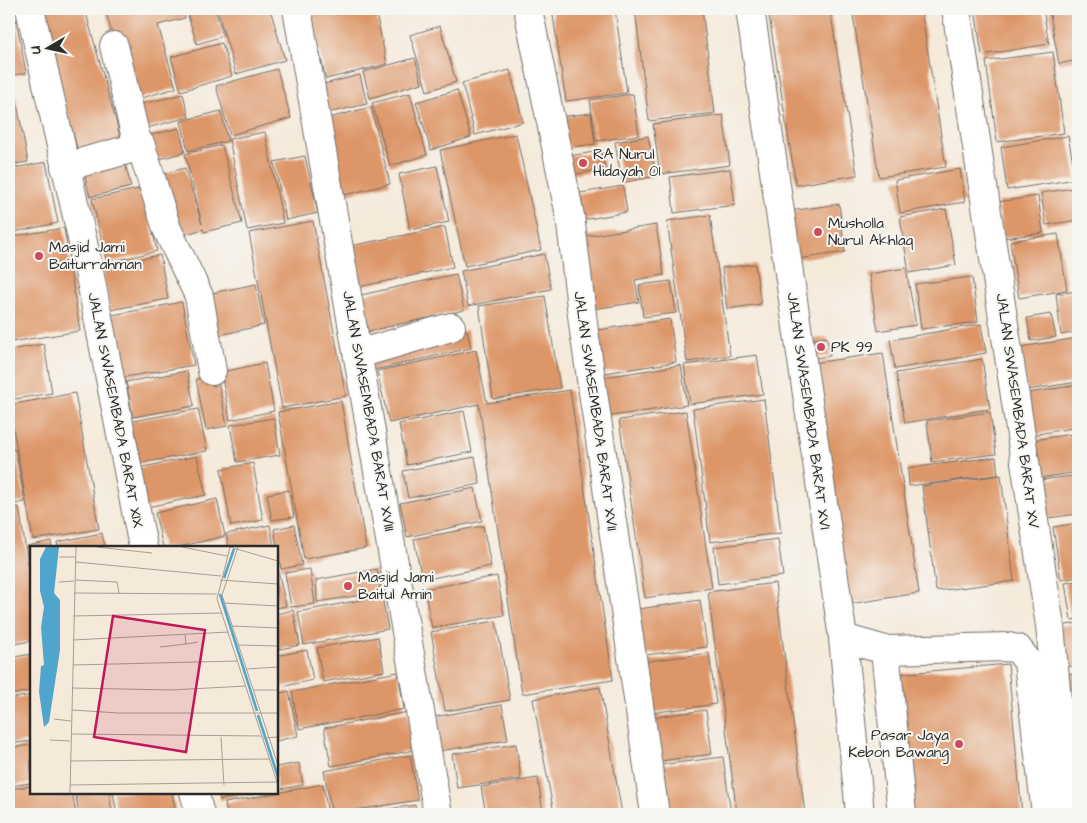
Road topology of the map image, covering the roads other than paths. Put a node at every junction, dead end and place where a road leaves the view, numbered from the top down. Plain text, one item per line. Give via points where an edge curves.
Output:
1 (30, 9) edge
2 (297, 9) edge
3 (528, 9) edge
4 (750, 9) edge
5 (956, 9) edge
6 (114, 46) dead end
7 (141, 146) junction
8 (65, 166) junction
9 (451, 327) dead end
10 (358, 354) junction
11 (212, 371) dead end
12 (143, 546) edge
13 (842, 638) junction
14 (886, 650) junction
15 (194, 793) edge
16 (200, 814) edge
17 (438, 814) edge
18 (655, 814) edge
19 (860, 814) edge
20 (902, 814) edge
21 (1046, 814) edge
22 (1068, 814) edge

1 - 8 street, JALAN SWASEMBADA BARAT XIX
2 - 10 street, JALAN SWASEMBADA BARAT XVIII
3 - 18 street, JALAN SWASEMBADA BARAT XVII via 570,216 586,350
4 - 13 street, JALAN SWASEMBADA BARAT XVI
5 - 22 street, JALAN SWASEMBADA BARAT XV via 1050,626
6 - 7 street via 136,138
7 - 8 street
7 - 11 street via 167,229 199,296
8 - 12 street, JALAN SWASEMBADA BARAT XIX
9 - 10 street
10 - 17 street, JALAN SWASEMBADA BARAT XVIII
13 - 14 street
13 - 19 street, JALAN SWASEMBADA BARAT XVI
14 - 20 street
14 - 21 street via 1008,647 1024,654 1028,662
15 - 16 street

